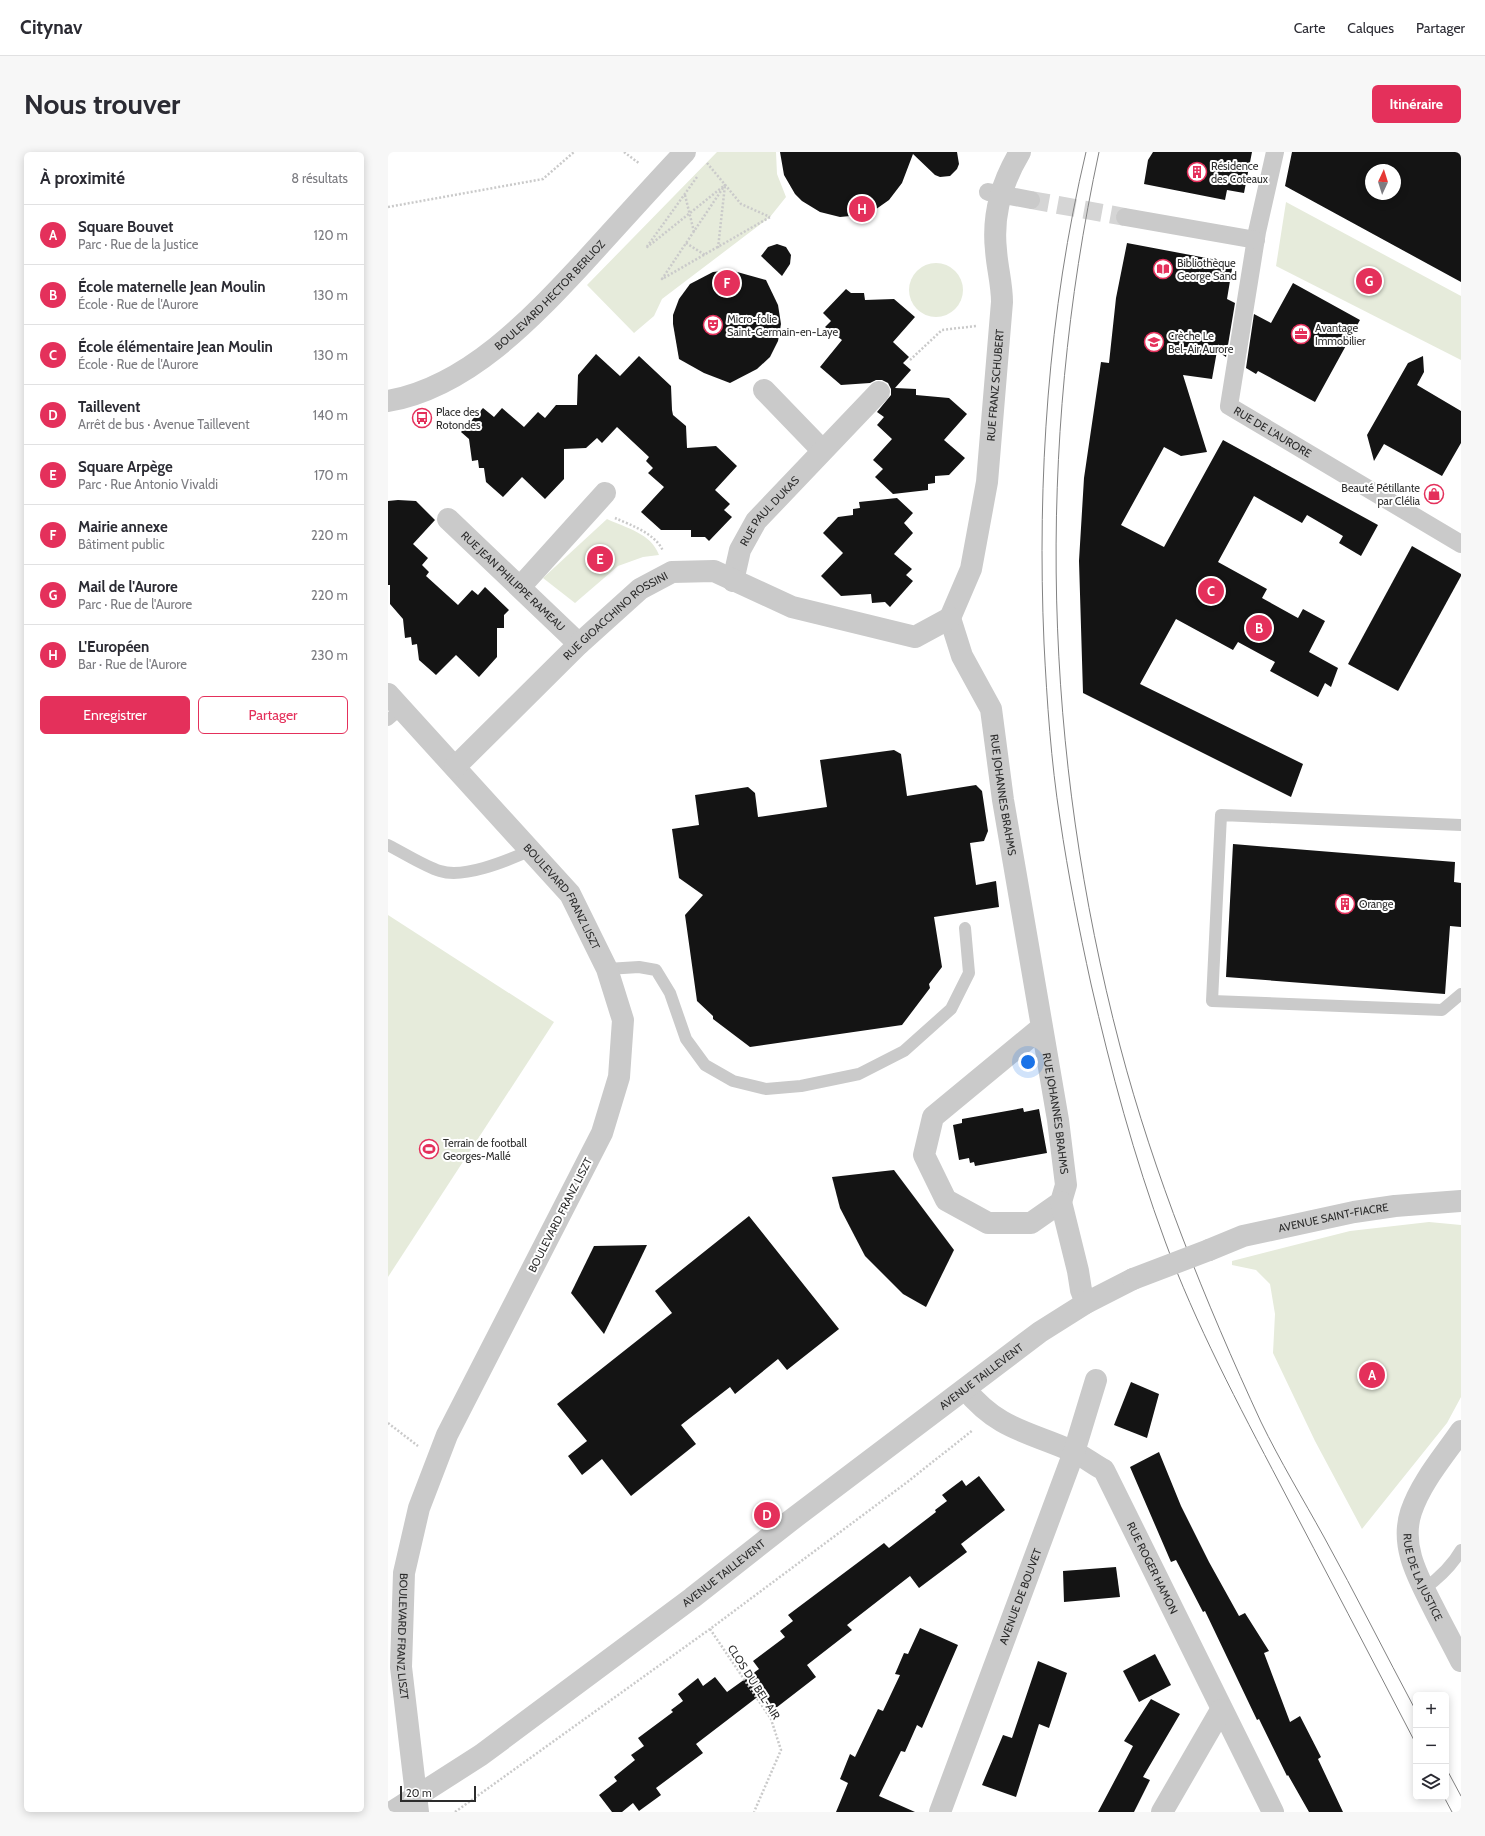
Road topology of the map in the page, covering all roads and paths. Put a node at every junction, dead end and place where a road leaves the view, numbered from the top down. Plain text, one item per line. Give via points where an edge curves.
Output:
1 (574, 152) edge
2 (685, 152) edge
3 (1020, 152) edge
4 (1275, 152) edge
5 (702, 169) dead end
6 (698, 176) dead end
7 (725, 185) junction
8 (994, 193) junction
9 (685, 194) junction
10 (1031, 200) tunnel mouth
11 (388, 207) edge
12 (689, 214) junction
13 (1125, 217) tunnel mouth
14 (694, 232) junction
15 (1256, 240) junction
16 (686, 243) junction
17 (718, 248) junction
18 (705, 255) junction
19 (1001, 323) junction
20 (910, 360) dead end
21 (764, 390) dead end
22 (879, 392) dead end
23 (390, 396) edge
24 (822, 450) junction
25 (605, 493) joint
26 (448, 518) dead end
27 (1461, 544) edge
28 (672, 572) junction
29 (733, 580) junction
30 (521, 586) junction
31 (950, 618) junction
32 (579, 644) junction
33 (393, 707) edge
34 (455, 767) junction
35 (1461, 825) edge
36 (388, 845) edge
37 (532, 850) junction
38 (965, 928) dead end
39 (607, 969) junction
40 (1461, 994) edge
41 (1042, 1027) junction
42 (1461, 1201) edge
43 (1061, 1202) junction
44 (1133, 1279) joint
45 (1086, 1303) junction
46 (1096, 1380) dead end
47 (965, 1389) junction
48 (388, 1423) edge
49 (975, 1428) dead end
50 (1461, 1431) edge
51 (1074, 1452) junction
52 (437, 1460) junction
53 (1461, 1550) edge
54 (1424, 1589) junction
55 (710, 1629) junction
56 (1461, 1661) edge
57 (1221, 1710) junction
58 (417, 1804) edge
59 (392, 1812) edge
60 (455, 1812) edge
61 (754, 1812) edge
62 (940, 1812) edge
63 (1162, 1812) edge
64 (1273, 1812) edge

1 - 11 path via 543,179
2 - 23 street, BOULEVARD HECTOR BERLIOZ via 550,298 492,350 460,373 435,386
3 - 8 street, RUE FRANZ SCHUBERT
4 - 15 street, RUE DE L'AURORE
5 - 7 path via 707,163
6 - 9 path
7 - 12 path
7 - 14 path
7 - 17 path
7 - 17 path via 741,204 770,217
8 - 10 street
8 - 19 street, RUE FRANZ SCHUBERT via 995,235 1002,285
9 - 12 path
9 - 12 path via 646,248
12 - 14 path
13 - 15 street
14 - 16 path
15 - 27 street, RUE DE L'AURORE via 1229,406
16 - 18 path
16 - 18 path via 662,279
17 - 18 path
19 - 20 path via 942,330
19 - 31 street, RUE FRANZ SCHUBERT via 987,482 971,569
21 - 24 street
22 - 24 street, RUE PAUL DUKAS
24 - 29 street, RUE PAUL DUKAS via 756,521 740,550
25 - 28 path via 613,517 660,545
25 - 30 street
26 - 30 street, RUE JEAN PHILIPPE RAMEAU
28 - 29 street, RUE GIOACCHINO ROSSINI via 714,572
28 - 32 street, RUE GIOACCHINO ROSSINI via 640,589
29 - 31 street, RUE GIOACCHINO ROSSINI via 792,607 915,636
30 - 32 street, RUE JEAN PHILIPPE RAMEAU
31 - 41 street, RUE JOHANNES BRAHMS via 962,656 991,709 1003,800
32 - 34 street, RUE GIOACCHINO ROSSINI
33 - 34 street, BOULEVARD FRANZ LISZT
34 - 37 street, BOULEVARD FRANZ LISZT
35 - 40 lane via 1221,815 1212,1001 1442,1010
36 - 37 lane via 441,871 456,872 487,866
37 - 39 street, BOULEVARD FRANZ LISZT via 570,894
38 - 39 lane via 969,973 951,1009 904,1051 859,1074 801,1086 766,1089 733,1081 705,1065 686,1039 670,993 656,970 639,967
39 - 52 street, BOULEVARD FRANZ LISZT via 623,1020 619,1077 602,1133 447,1435
41 - 43 street, RUE JOHANNES BRAHMS via 1066,1185
41 - 43 street via 933,1117 924,1155 946,1200 988,1223 1031,1223
42 - 44 street, AVENUE SAINT-FIACRE, bridge via 1354,1212 1243,1236
43 - 45 street
44 - 45 street, AVENUE TAILLEVENT
45 - 47 street, AVENUE TAILLEVENT via 1040,1332
46 - 51 street, AVENUE DE BOUVET
47 - 51 street, RUE ROGER HAMON via 990,1414 1010,1427
47 - 58 street, AVENUE TAILLEVENT
48 - 52 path
49 - 55 path via 906,1483
50 - 54 street, RUE DE LA JUSTICE via 1420,1492 1411,1512 1407,1530 1408,1545 1414,1569
51 - 57 street, RUE ROGER HAMON via 1104,1470
51 - 62 street, AVENUE DE BOUVET
52 - 58 street, BOULEVARD FRANZ LISZT via 419,1508 404,1573 401,1667
53 - 54 lane via 1440,1577
54 - 56 street, RUE DE LA JUSTICE
55 - 60 path
55 - 61 path, CLOS DU BEL-AIR via 771,1719 781,1750
57 - 63 street
57 - 64 street, RUE ROGER HAMON
58 - 59 street, AVENUE TAILLEVENT

